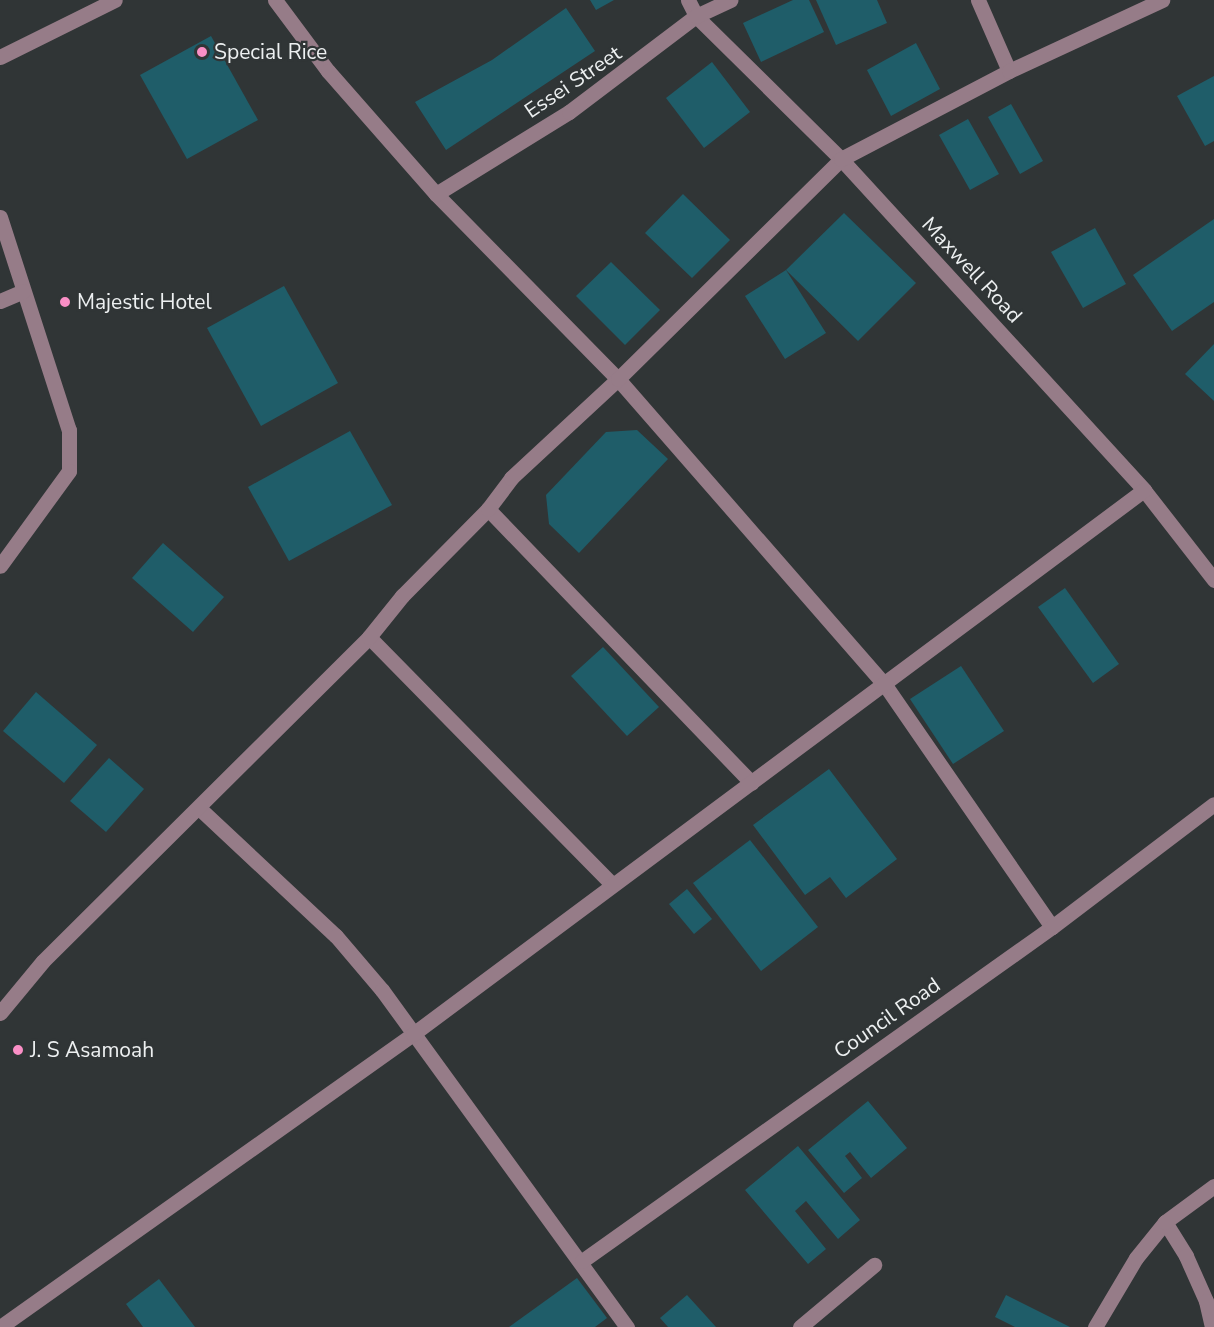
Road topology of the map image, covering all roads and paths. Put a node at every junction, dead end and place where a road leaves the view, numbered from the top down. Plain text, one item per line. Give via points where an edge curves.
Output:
1 (115, 0) edge
2 (275, 0) edge
3 (688, 0) edge
4 (730, 0) edge
5 (978, 0) edge
6 (1162, 0) edge
7 (696, 16) junction
8 (0, 57) edge
9 (1009, 71) junction
10 (841, 159) junction
11 (436, 194) junction
12 (0, 217) edge
13 (23, 291) junction
14 (0, 301) edge
15 (618, 379) junction
16 (1144, 490) junction
17 (488, 509) junction
18 (0, 566) edge
19 (1214, 580) edge
20 (369, 637) junction
21 (885, 685) junction
22 (752, 783) junction
23 (1214, 804) edge
24 (200, 808) junction
25 (612, 884) junction
26 (1052, 927) junction
27 (0, 1013) edge
28 (413, 1034) junction
29 (1214, 1186) edge
30 (1165, 1222) junction
31 (582, 1261) junction
32 (874, 1265) dead end
33 (0, 1327) edge
34 (627, 1327) edge
35 (800, 1327) edge
36 (1095, 1327) edge
37 (1212, 1327) edge

1 - 8 street
2 - 11 street via 328,71
3 - 7 street, Maxwell Road
4 - 7 street, Essei Street
5 - 9 street
6 - 9 street
7 - 10 street, Maxwell Road
7 - 11 street, Essei Street via 569,112
9 - 10 street
10 - 15 street
10 - 16 street, Maxwell Road
11 - 15 street
12 - 13 street
13 - 14 street
13 - 18 street via 69,430 69,471
15 - 17 street via 511,478
15 - 21 street
16 - 19 street, Maxwell Road
16 - 21 street
17 - 20 street via 402,596
17 - 22 street
20 - 24 street
20 - 25 street
21 - 22 street
21 - 26 street
22 - 25 street
23 - 26 street, Council Road
24 - 27 street via 44,961
24 - 28 street via 336,936
25 - 28 street
26 - 31 street, Council Road
28 - 31 street
28 - 33 street
29 - 30 street
30 - 36 street via 1136,1258
30 - 37 street via 1202,1292
31 - 34 street
32 - 35 street

